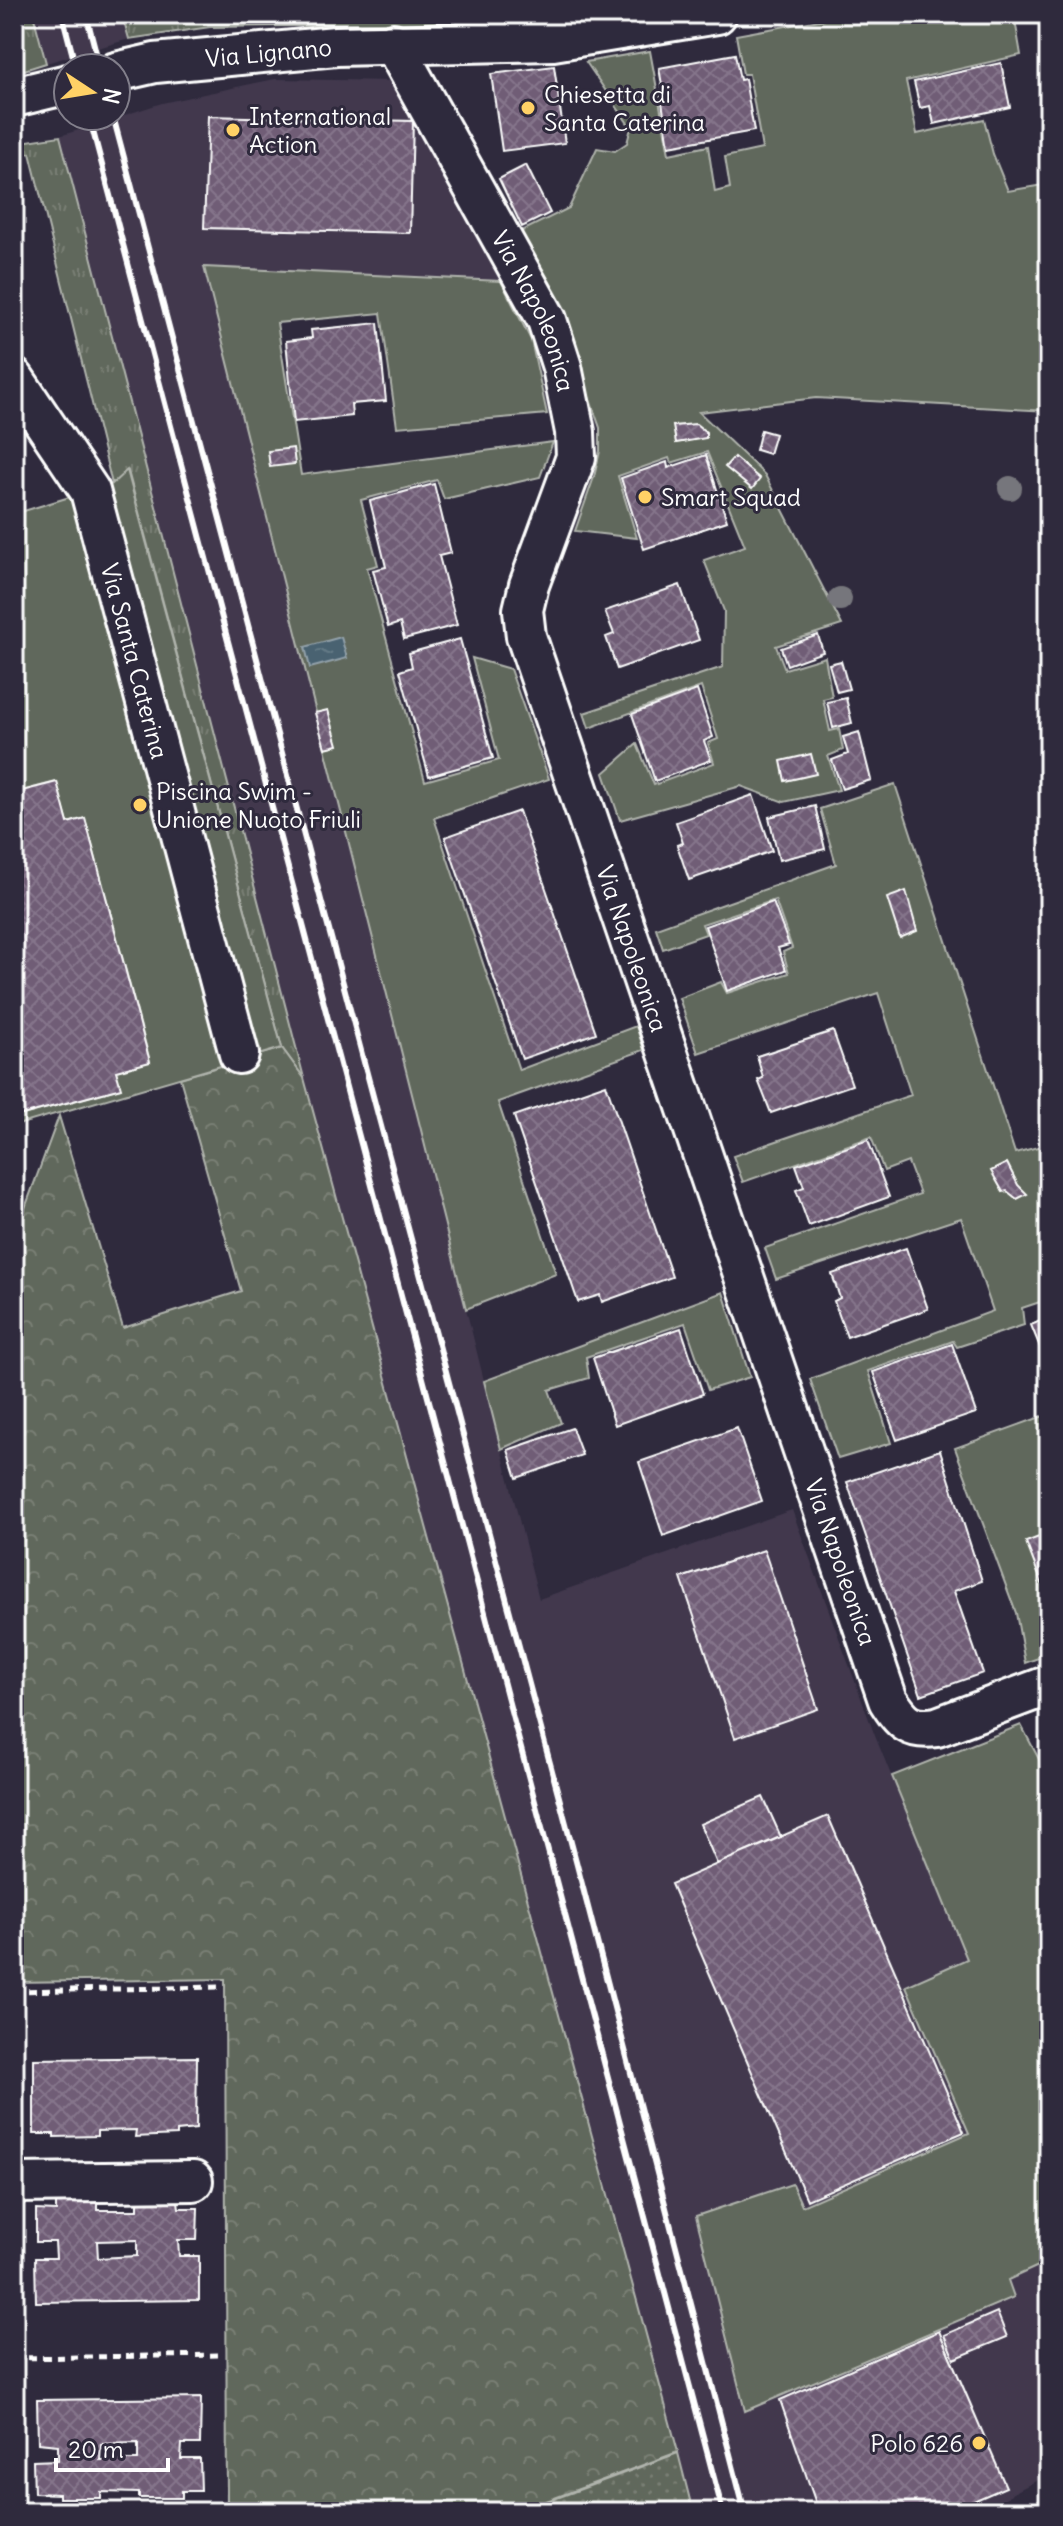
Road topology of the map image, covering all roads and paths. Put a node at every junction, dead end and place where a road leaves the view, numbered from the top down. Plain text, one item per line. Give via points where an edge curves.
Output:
1 (717, 14) edge
2 (549, 28) edge
3 (393, 43) junction
4 (132, 68) edge
5 (52, 88) edge
6 (14, 97) edge
7 (14, 378) edge
8 (239, 1054) dead end
9 (1049, 1685) edge
10 (220, 1987) dead end
11 (14, 1991) edge
12 (193, 2181) dead end
13 (14, 2183) edge
14 (223, 2355) dead end
15 (14, 2358) edge

1 - 2 street, Via Lignano
2 - 3 street, Via Lignano
3 - 4 street, Via Lignano
3 - 9 street, Via Napoleonica via 547,320 562,367 576,457 529,585 523,610 526,636 888,1700 900,1720 920,1729
5 - 6 street
7 - 8 street, Via Santa Caterina via 90,491
10 - 11 path
12 - 13 street
14 - 15 path

